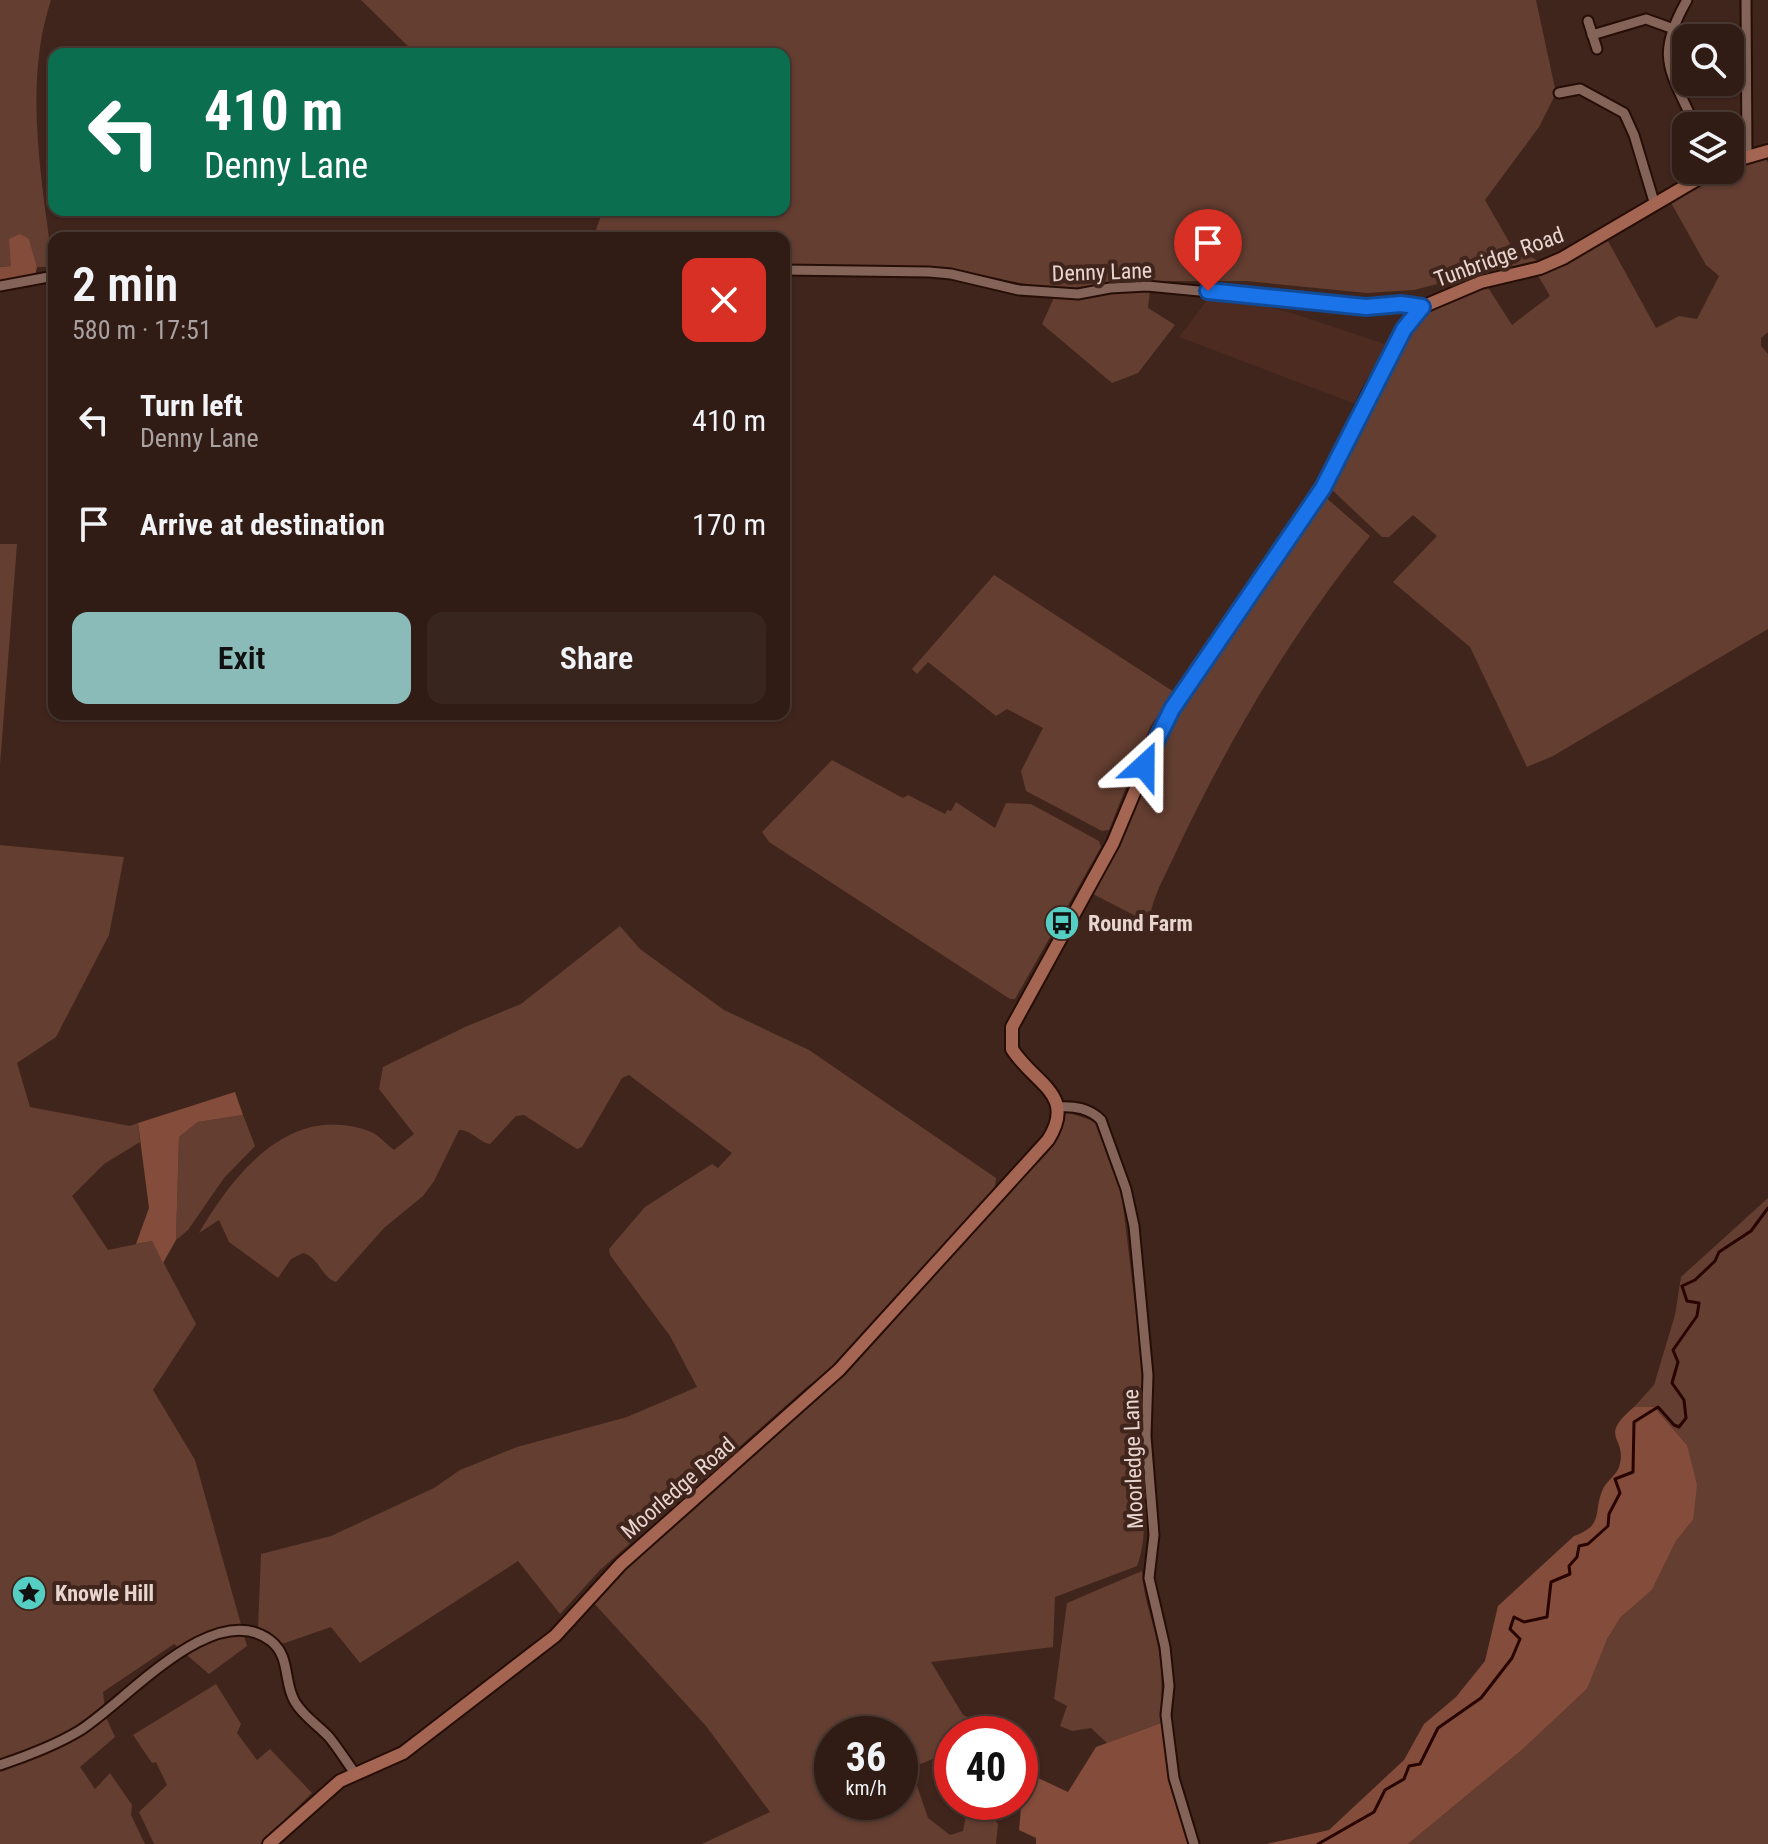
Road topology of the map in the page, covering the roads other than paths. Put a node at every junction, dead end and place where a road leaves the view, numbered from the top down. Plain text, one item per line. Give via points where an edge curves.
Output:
1 (1687, 0) edge
2 (1746, 0) edge
3 (1588, 21) dead end
4 (1671, 28) junction
5 (1592, 35) junction
6 (1597, 49) dead end
7 (1559, 93) dead end
8 (1689, 112) edge
9 (1766, 151) edge
10 (1747, 156) junction
11 (1744, 157) edge
12 (1690, 184) edge
13 (1655, 205) junction
14 (790, 270) edge
15 (48, 277) edge
16 (0, 286) edge
17 (1422, 307) junction
18 (1058, 1107) junction
19 (0, 1765) edge
20 (354, 1772) junction
21 (269, 1844) edge
22 (1194, 1844) edge

1 - 4 street
2 - 10 street
3 - 5 street
4 - 5 street via 1646,19
4 - 8 street via 1670,68
5 - 6 street
7 - 13 street via 1580,89 1624,113
9 - 10 street
10 - 11 street
12 - 13 street, Tunbridge Road
13 - 17 street, Tunbridge Road via 1563,258 1481,282
14 - 17 street, Denny Lane via 951,274 1019,290 1078,294 1147,286 1366,307
15 - 16 street
17 - 18 street via 1404,329 1323,488 1163,724 1113,843 1012,1027 1012,1049
18 - 20 street, Moorledge Road via 1060,1117 1048,1140 839,1370 621,1564 542,1648 403,1753
18 - 22 street, Moorledge Lane via 1082,1108 1101,1120 1134,1226 1148,1375 1146,1436 1154,1535 1149,1578 1165,1647 1174,1778
19 - 20 street via 79,1731 188,1646 230,1631 259,1633 277,1647 296,1704
20 - 21 street, Moorledge Road

